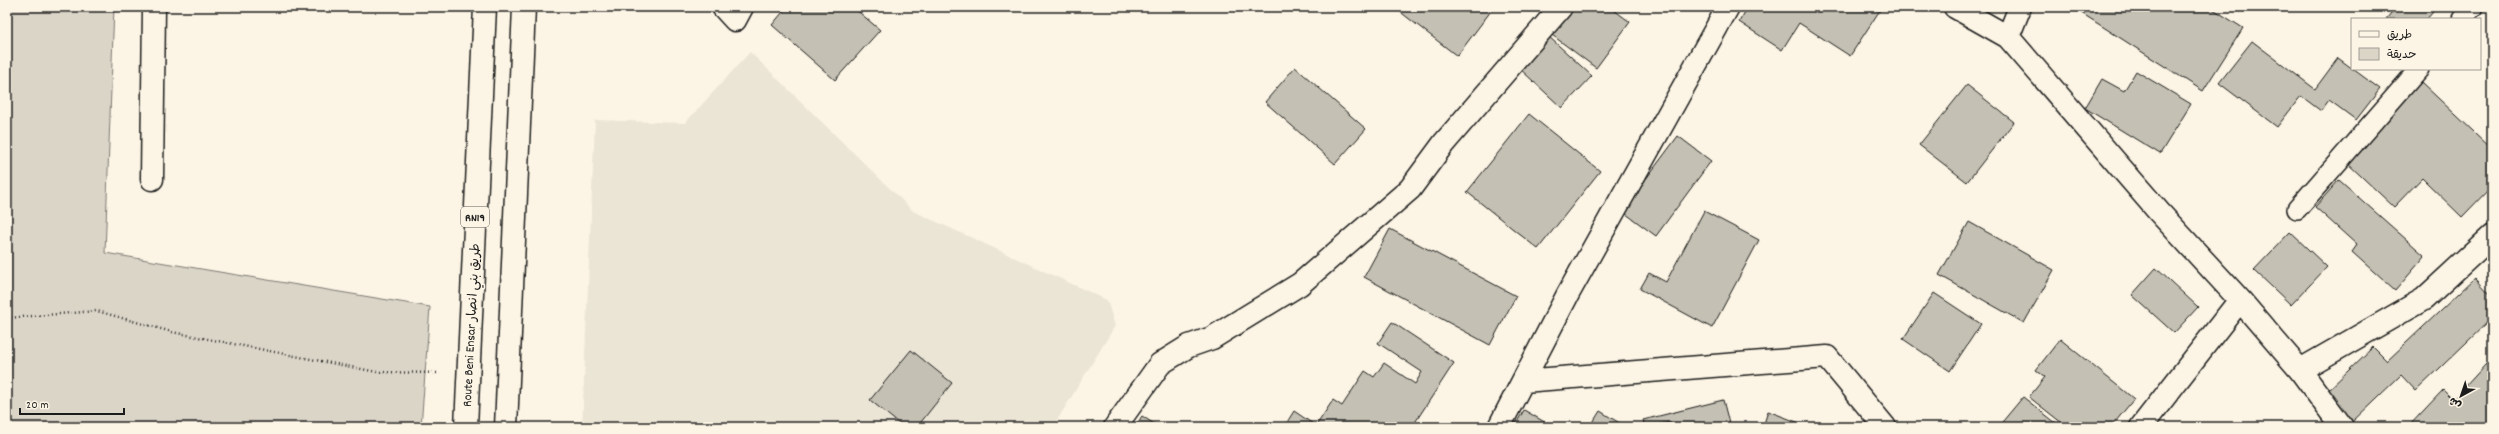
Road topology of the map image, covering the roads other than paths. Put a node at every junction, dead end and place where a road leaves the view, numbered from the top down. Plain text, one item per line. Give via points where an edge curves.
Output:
1 (154, 7) edge
2 (485, 7) edge
3 (524, 7) edge
4 (723, 7) edge
5 (742, 7) edge
6 (1561, 7) edge
7 (1728, 7) edge
8 (1955, 7) edge
9 (2020, 7) edge
10 (2473, 7) edge
11 (2463, 18) edge
12 (2008, 37) junction
13 (2418, 70) edge
14 (152, 179) dead end
15 (2297, 209) dead end
16 (2492, 236) edge
17 (2240, 300) junction
18 (2300, 370) junction
19 (1523, 381) junction
20 (466, 427) edge
21 (506, 427) edge
22 (1115, 427) edge
23 (1499, 427) edge
24 (1885, 427) edge
25 (2140, 427) edge
26 (2342, 427) edge

1 - 14 main road
2 - 20 main road, Route Beni Ensar طريق بني انصار / RN19
3 - 21 main road
4 - 5 main road via 735,20
6 - 22 main road via 1444,143 1410,189 1300,284 1212,338 1189,346 1160,364
7 - 19 main road via 1568,294
8 - 12 main road
9 - 12 main road
10 - 11 lane
12 - 17 main road via 2159,212
13 - 15 lane
16 - 18 main road via 2424,299
17 - 18 main road
17 - 25 main road
18 - 26 main road
19 - 23 main road
19 - 24 main road via 1827,357

